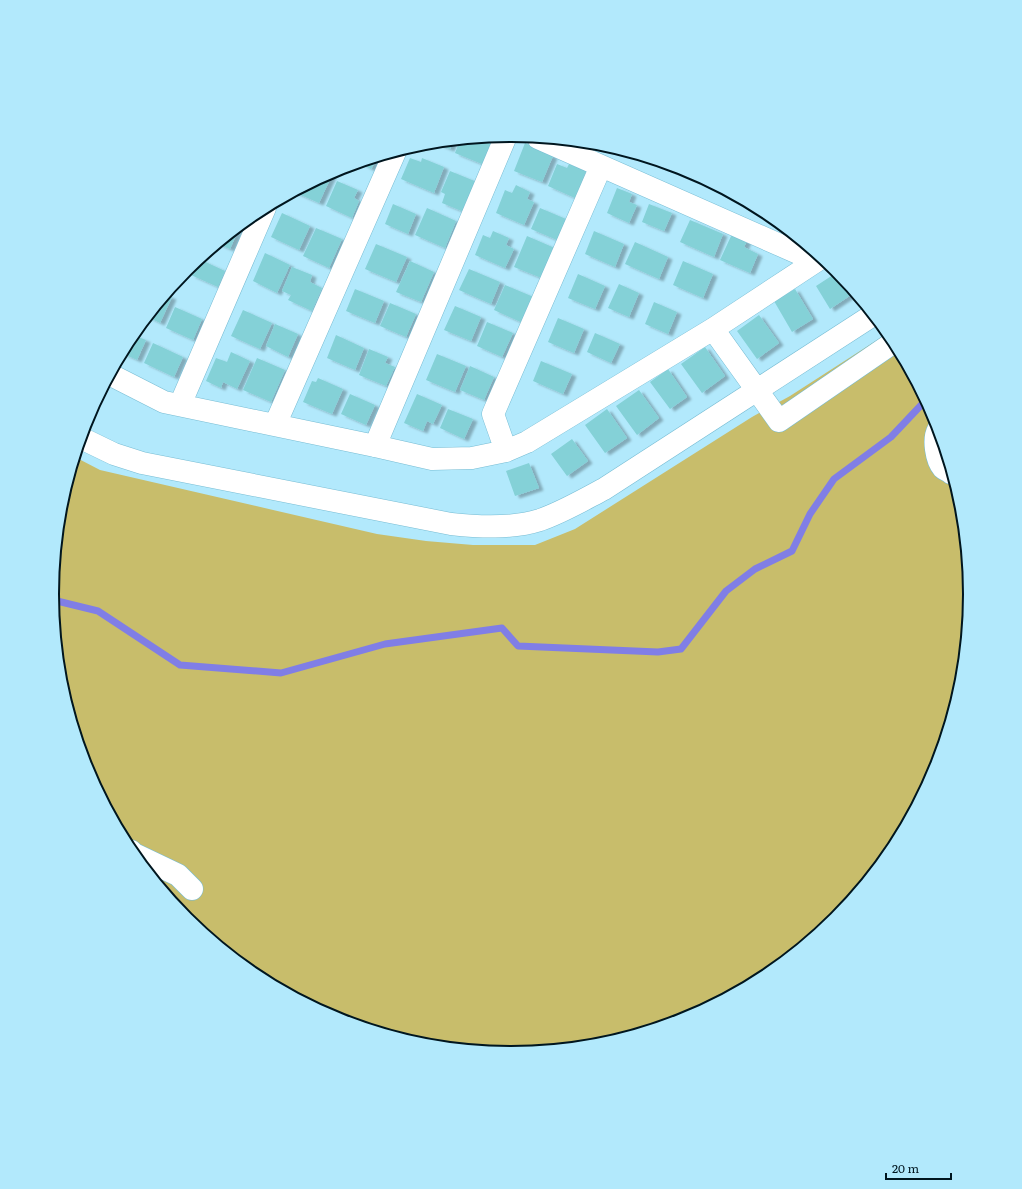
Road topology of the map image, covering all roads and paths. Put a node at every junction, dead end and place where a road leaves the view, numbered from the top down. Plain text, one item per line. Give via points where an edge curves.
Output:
1 (503, 142) edge
2 (552, 144) edge
3 (392, 159) edge
4 (601, 166) junction
5 (260, 219) edge
6 (808, 254) edge
7 (816, 261) edge
8 (869, 318) edge
9 (713, 329) junction
10 (889, 346) edge
11 (115, 378) edge
12 (757, 390) junction
13 (180, 405) junction
14 (275, 425) junction
15 (935, 439) edge
16 (86, 440) edge
17 (375, 446) junction
18 (506, 451) junction
19 (945, 469) edge
20 (144, 859) edge
21 (192, 889) dead end

1 - 17 street
2 - 4 street
3 - 14 street
4 - 6 street
4 - 18 street via 493,414
5 - 13 street
7 - 9 street
8 - 12 street
9 - 12 street
9 - 18 street via 527,442
10 - 12 street via 779,421
11 - 13 street via 164,402
12 - 16 street via 570,508 539,520 510,526 478,527 451,524 142,463 114,454
13 - 14 street
14 - 17 street
15 - 19 street via 937,454
17 - 18 street via 432,459 472,458
20 - 21 street via 178,875

